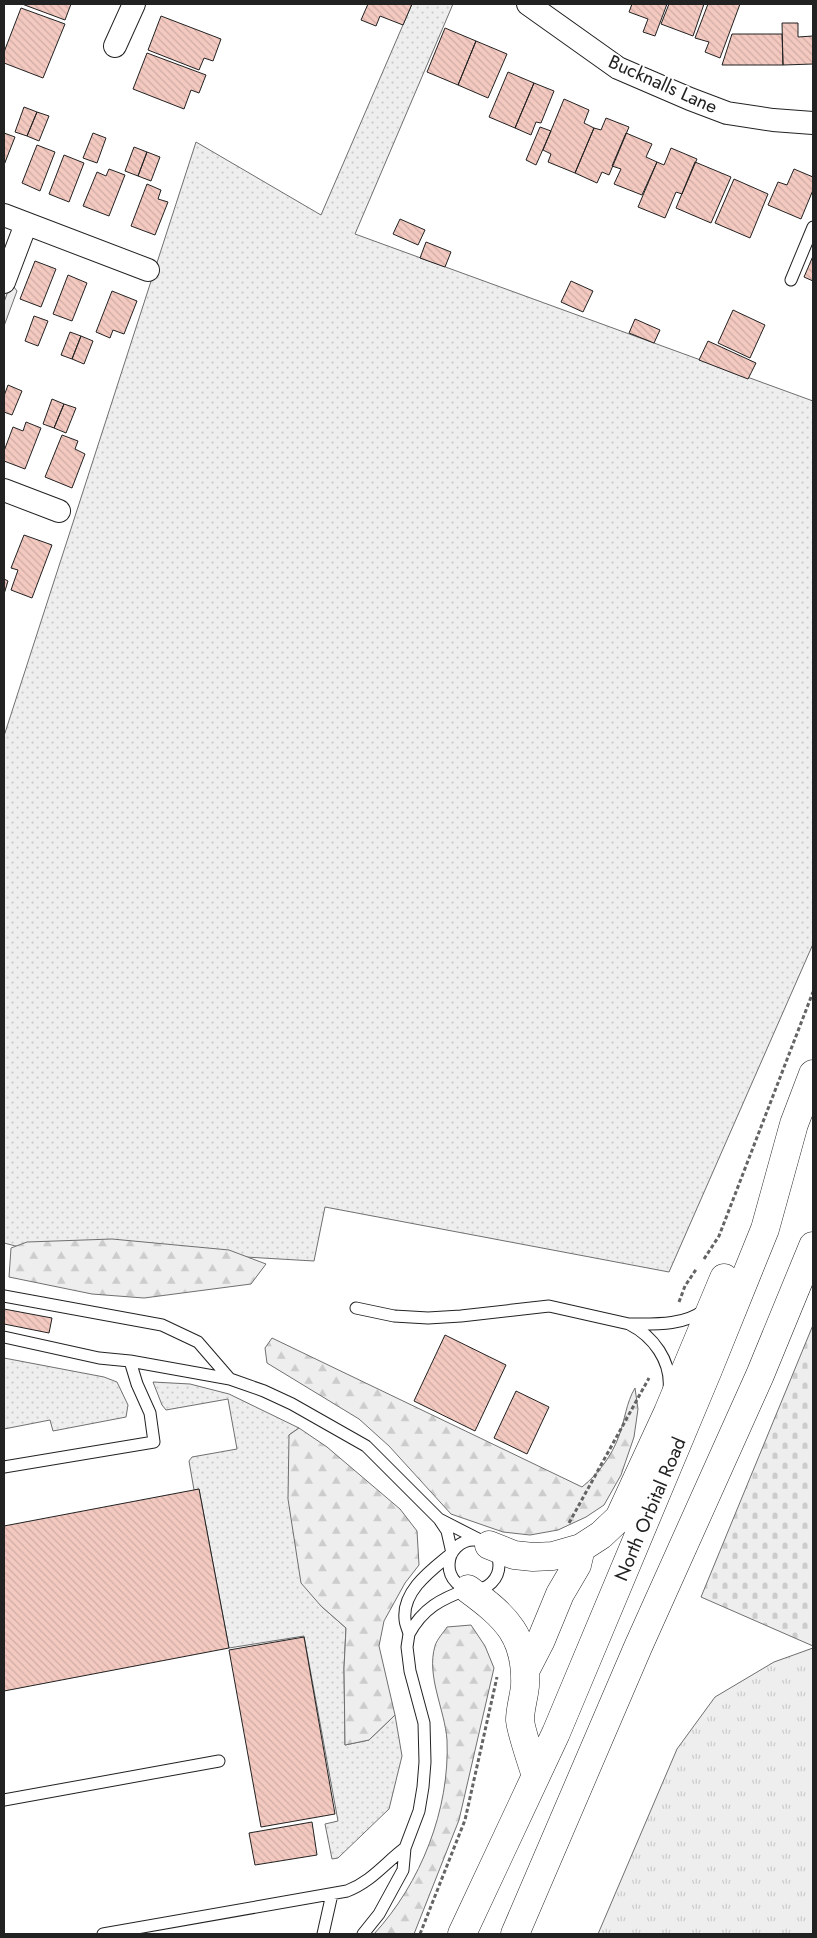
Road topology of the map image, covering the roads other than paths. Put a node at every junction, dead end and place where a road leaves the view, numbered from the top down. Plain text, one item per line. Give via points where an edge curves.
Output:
1 (134, 4) edge
2 (528, 4) edge
3 (116, 46) dead end
4 (813, 122) edge
5 (4, 215) edge
6 (26, 224) junction
7 (813, 227) edge
8 (148, 270) dead end
9 (791, 280) dead end
10 (4, 282) edge
11 (4, 490) edge
12 (59, 511) dead end
13 (813, 1074) edge
14 (794, 1124) junction
15 (813, 1246) edge
16 (721, 1286) junction
17 (4, 1296) edge
18 (356, 1308) dead end
19 (628, 1324) junction
20 (4, 1337) edge
21 (130, 1361) junction
22 (230, 1379) junction
23 (668, 1412) junction
24 (4, 1467) edge
25 (439, 1520) junction
26 (486, 1543) junction
27 (581, 1548) junction
28 (452, 1553) junction
29 (468, 1589) junction
30 (409, 1634) junction
31 (525, 1671) junction
32 (219, 1761) dead end
33 (536, 1776) junction
34 (4, 1800) edge
35 (405, 1848) junction
36 (332, 1894) junction
37 (145, 1931) edge
38 (103, 1934) edge
39 (322, 1934) edge
40 (362, 1934) edge
41 (462, 1934) edge
42 (515, 1934) edge

1 - 3 street
2 - 4 street, Bucknalls Lane via 618,68 690,99 727,112 773,120
5 - 6 street
6 - 8 street
6 - 10 street
7 - 9 lane
11 - 12 street
13 - 14 highway, North Orbital Road
14 - 16 highway
14 - 33 highway, North Orbital Road via 764,1229 708,1370
15 - 42 highway via 760,1375 638,1647
16 - 19 lane via 703,1311 693,1317 672,1322
16 - 23 highway
17 - 22 lane via 162,1325 198,1342
18 - 19 lane via 394,1316 428,1318 549,1306
19 - 23 lane via 651,1338 660,1352 669,1374
20 - 21 lane via 98,1358
21 - 22 lane
21 - 24 lane via 150,1413 154,1442
22 - 25 lane via 292,1404 366,1446
23 - 27 highway via 619,1518
25 - 26 lane
25 - 28 lane via 447,1531
26 - 27 highway via 514,1555 553,1556
26 - 28 lane via 465,1542
26 - 29 lane via 495,1550 498,1558 497,1575 485,1587
27 - 31 highway via 578,1565 560,1594
28 - 29 lane via 450,1570 460,1585
28 - 30 lane via 427,1574 406,1605
29 - 30 lane via 434,1604 416,1621
29 - 31 highway via 493,1607 514,1631
30 - 35 lane via 410,1670 424,1723 425,1762 419,1811
31 - 33 highway via 520,1721
32 - 34 lane
33 - 41 highway, North Orbital Road
35 - 36 lane via 360,1886
35 - 40 lane via 403,1870 379,1914
36 - 37 lane
36 - 39 lane
37 - 38 lane

